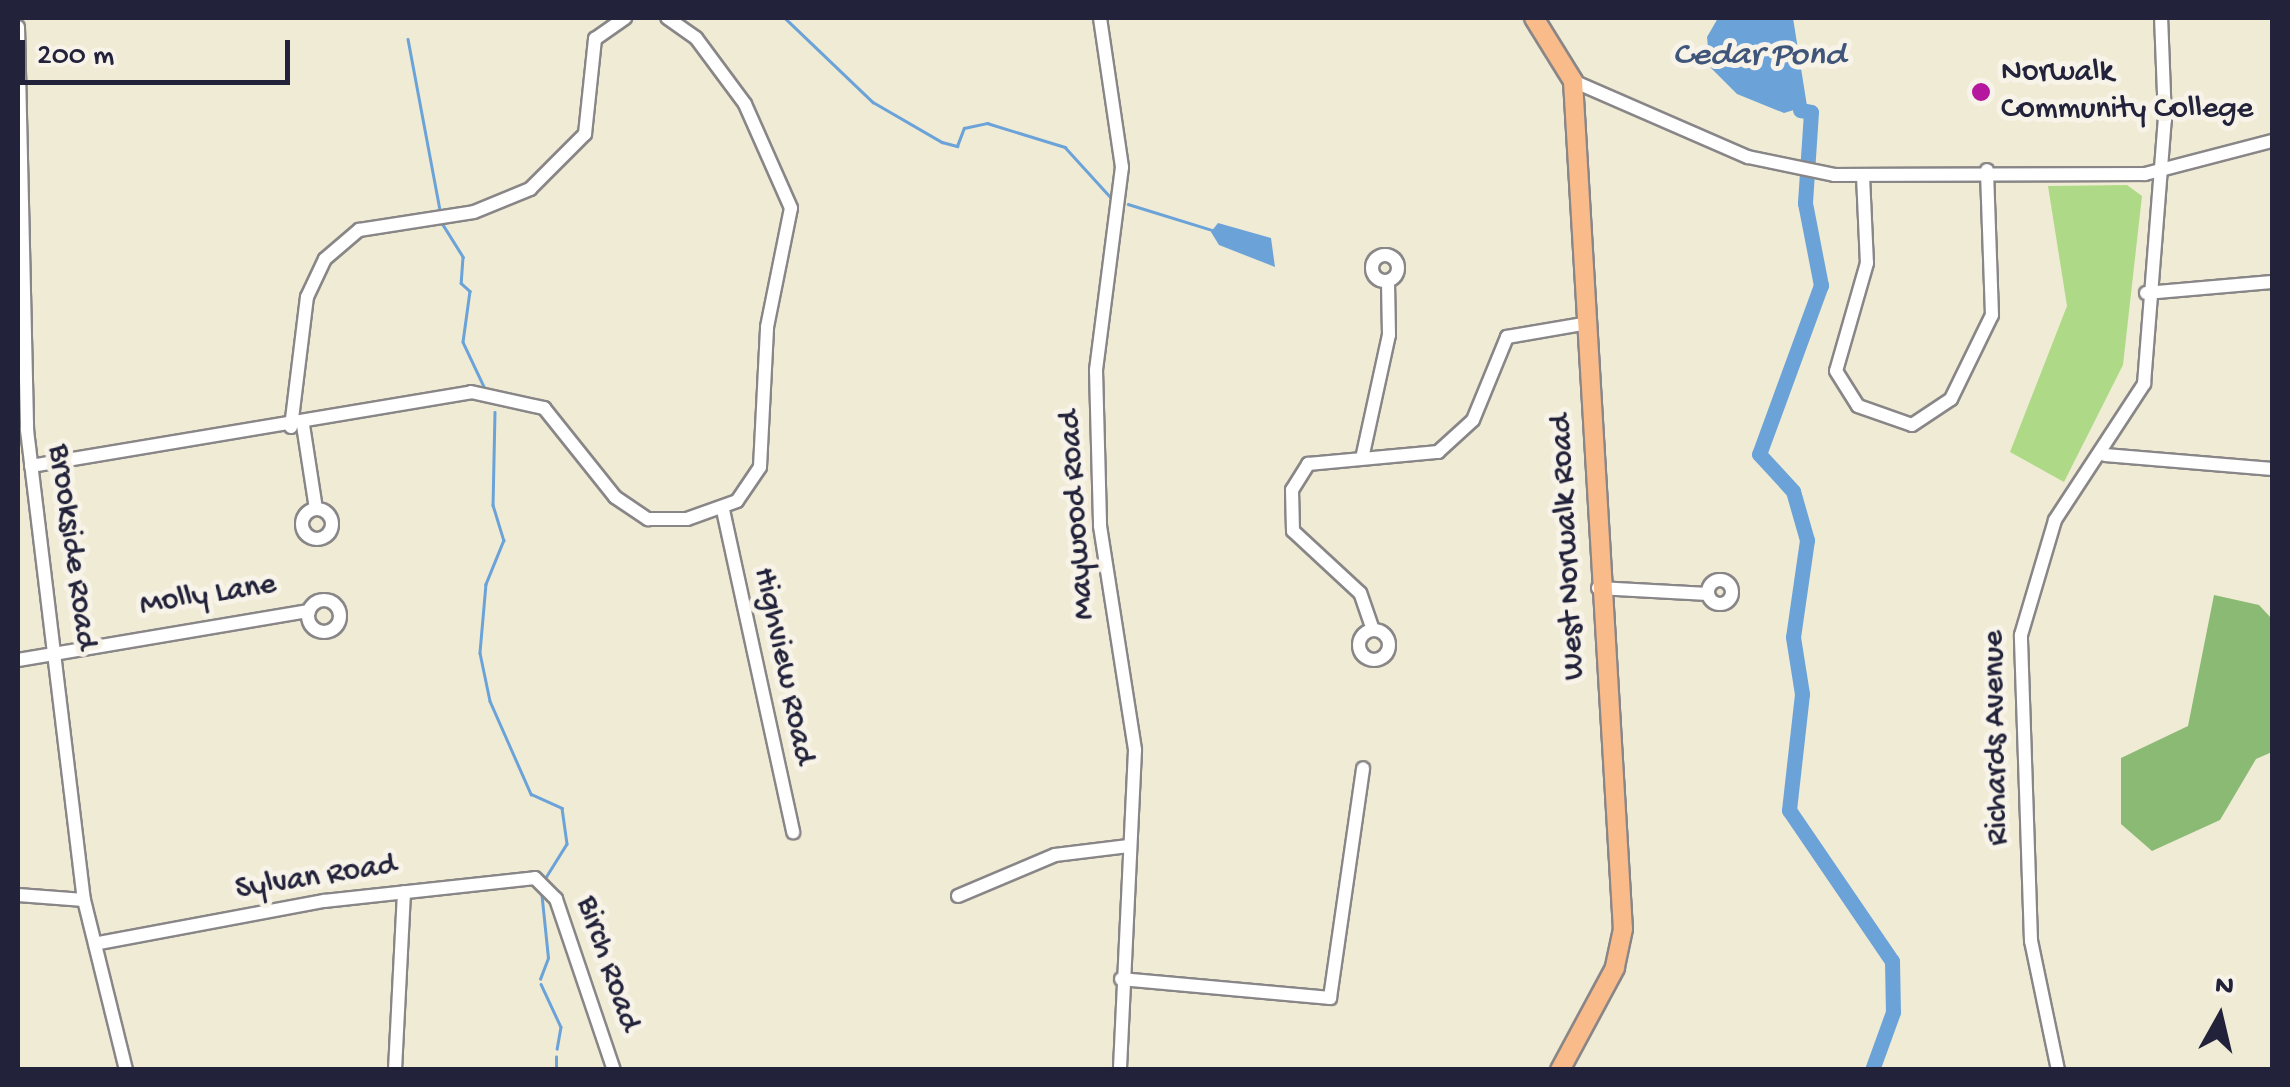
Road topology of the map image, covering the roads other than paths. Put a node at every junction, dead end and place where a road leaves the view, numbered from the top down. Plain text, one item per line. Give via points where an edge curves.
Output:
1 (625, 18) edge
2 (668, 18) edge
3 (1100, 18) edge
4 (1534, 18) edge
5 (2161, 18) edge
6 (18, 26) edge
7 (1574, 81) junction
8 (2272, 142) edge
9 (2161, 169) junction
10 (1987, 170) junction
11 (1863, 176) junction
12 (1388, 282) dead end
13 (2272, 282) edge
14 (2146, 293) junction
15 (1588, 324) junction
16 (297, 426) junction
17 (1362, 454) junction
18 (2105, 455) junction
19 (31, 466) junction
20 (2272, 469) edge
21 (316, 509) dead end
22 (723, 510) junction
23 (1598, 588) junction
24 (1708, 594) dead end
25 (308, 612) dead end
26 (1373, 630) dead end
27 (58, 658) junction
28 (18, 660) edge
29 (1363, 768) dead end
30 (792, 832) dead end
31 (1128, 846) junction
32 (544, 882) joint
33 (404, 892) junction
34 (18, 895) edge
35 (958, 896) dead end
36 (84, 900) junction
37 (99, 943) junction
38 (1121, 978) junction
39 (126, 1070) edge
40 (395, 1070) edge
41 (614, 1070) edge
42 (1120, 1070) edge
43 (1560, 1070) edge
44 (2058, 1070) edge

1 - 16 street via 595,39 589,124 574,148 510,202 359,230 326,259 308,297
2 - 22 street via 688,29 746,104 791,208 768,327 760,467
3 - 31 street, Maywood Road via 1122,168 1096,370 1100,526 1134,732
4 - 7 main road, West Norwalk Road
5 - 9 street, Richards Avenue
6 - 19 street, Brookside Road
7 - 11 street via 1805,171
7 - 15 main road, West Norwalk Road
8 - 9 street
9 - 10 street
9 - 14 street, Richards Avenue
10 - 11 street
10 - 11 street via 1992,315 1951,399 1912,424 1858,406 1836,372 1866,263
12 - 17 street via 1389,335
13 - 14 street
14 - 18 street, Richards Avenue via 2144,384
15 - 17 street via 1507,337 1458,440 1414,457
15 - 23 main road, West Norwalk Road
16 - 19 street
16 - 21 street
16 - 22 street via 487,393 544,408 616,497 648,519
17 - 26 street via 1308,464 1288,512 1309,554 1360,593
18 - 20 street
18 - 44 street, Richards Avenue via 2055,520 2021,635 2032,941
19 - 27 street, Brookside Road
22 - 30 street, Highview Road
23 - 24 street
23 - 43 main road, West Norwalk Road via 1616,770 1620,954
25 - 27 street, Molly Lane via 165,629
27 - 28 street, Molly Lane
27 - 36 street, Brookside Road
29 - 38 street via 1330,998
31 - 35 street via 1055,855
31 - 38 street, Maywood Road
32 - 33 street, Sylvan Road
32 - 41 street, Birch Road
33 - 37 street, Sylvan Road
33 - 40 street
34 - 36 street
36 - 37 street, Brookside Road
37 - 39 street, Brookside Road
38 - 42 street, Maywood Road

